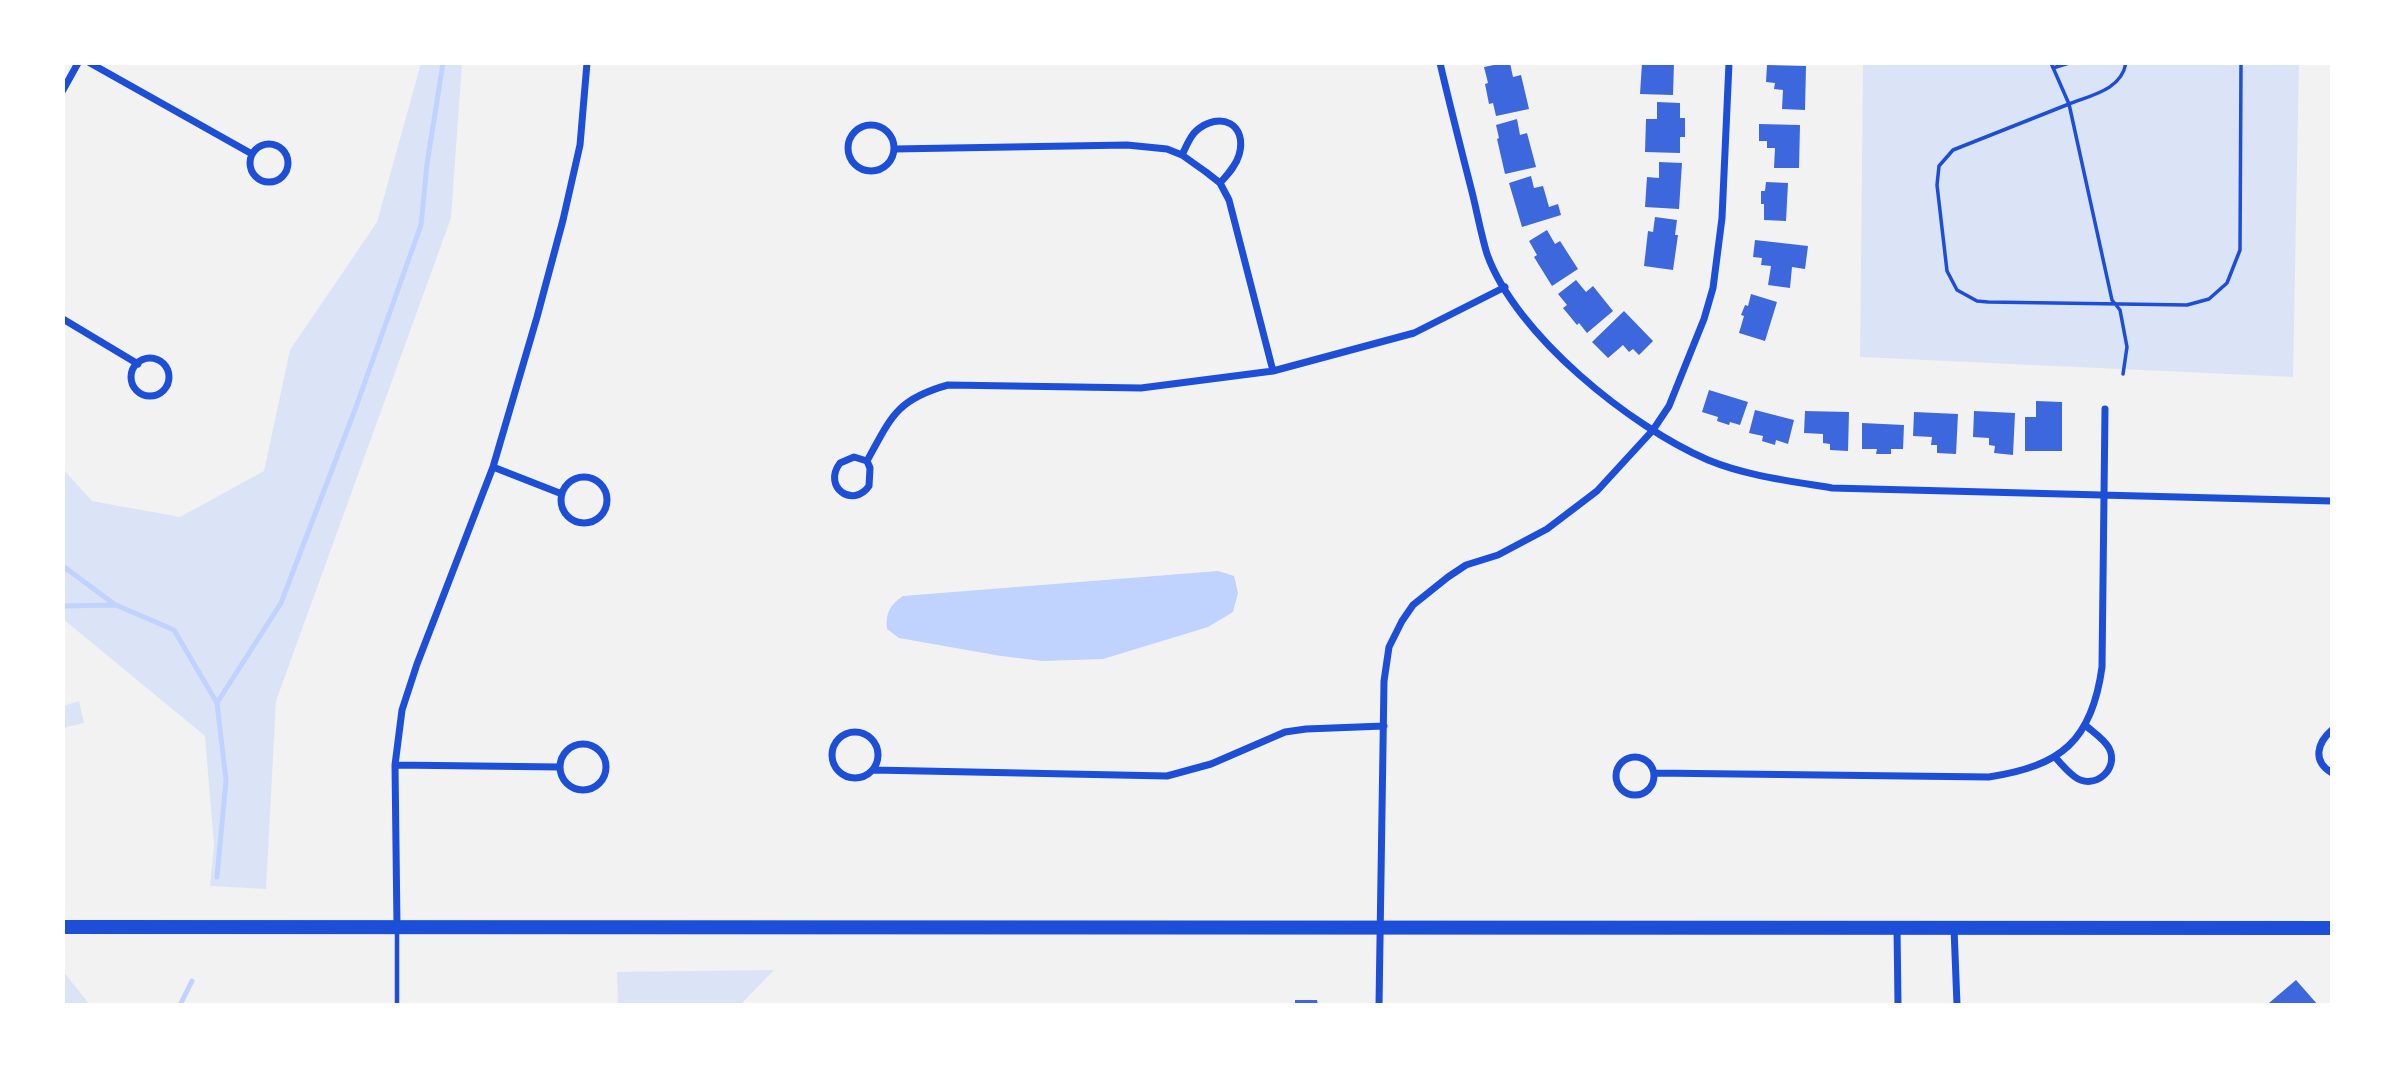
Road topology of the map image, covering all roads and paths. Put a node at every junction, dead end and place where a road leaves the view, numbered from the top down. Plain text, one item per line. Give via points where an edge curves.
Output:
1 (78, 63) edge
2 (90, 63) edge
3 (587, 63) edge
4 (1440, 63) edge
5 (1729, 63) edge
6 (2051, 63) edge
7 (2069, 63) edge
8 (2126, 63) edge
9 (2241, 63) edge
10 (2053, 68) junction
11 (63, 90) edge
12 (2069, 104) junction
13 (894, 149) junction
14 (253, 154) junction
15 (1182, 155) junction
16 (1220, 183) junction
17 (1504, 287) junction
18 (2116, 305) junction
19 (63, 319) edge
20 (138, 364) junction
21 (1273, 371) junction
22 (2123, 374) dead end
23 (2105, 409) dead end
24 (1653, 430) junction
25 (867, 461) junction
26 (493, 467) junction
27 (562, 494) junction
28 (2103, 495) junction
29 (2332, 501) edge
30 (2085, 724) junction
31 (1384, 726) junction
32 (2332, 730) edge
33 (2055, 757) junction
34 (394, 765) junction
35 (559, 767) junction
36 (873, 769) junction
37 (2332, 773) edge
38 (1654, 774) junction
39 (63, 927) edge
40 (397, 928) junction
41 (1380, 928) junction
42 (1897, 928) junction
43 (1954, 928) junction
44 (2332, 928) edge
45 (397, 1005) edge
46 (1379, 1005) edge
47 (1898, 1005) edge
48 (1958, 1005) edge

1 - 11 street
2 - 14 street
3 - 26 street via 580,145 563,220
4 - 17 street via 1488,255
5 - 24 street via 1722,218 1713,288 1669,406
6 - 10 path
7 - 10 path
8 - 12 path via 2124,74 2113,86
9 - 18 path via 2240,250 2231,274 2219,291 2199,302
10 - 12 path
12 - 18 path
12 - 18 path via 1945,157 1936,176 1947,271 1957,290 1977,301
13 - 13 street via 889,134 874,125 859,129 849,145 852,160 870,171 885,166
13 - 15 street via 1127,145
14 - 14 street via 251,171 259,180 271,183 282,178 288,160 281,149 262,145
15 - 16 street
15 - 16 street via 1194,132 1210,121 1234,125 1242,142 1239,156
16 - 21 street via 1231,209
17 - 21 street via 1414,333
17 - 24 street via 1520,313 1561,357
18 - 22 path via 2127,347
19 - 20 street
20 - 20 street via 132,373 135,389 150,396 160,393 168,384 165,366 155,359
21 - 25 street via 1140,388 948,384 909,399 892,417
23 - 28 street
24 - 28 street via 1735,470 1832,488
24 - 31 street via 1578,506 1498,555 1466,565 1413,606 1389,648
25 - 25 street via 853,457 840,463 834,482 841,493 865,491 871,481
26 - 27 street
26 - 34 street via 417,664 402,710
27 - 27 street via 564,510 575,521 591,522 607,505 602,484 590,477 575,478
28 - 29 street
28 - 30 street via 2102,667 2099,690
30 - 33 street
30 - 33 street via 2112,754 2103,777 2082,781
31 - 36 street via 1285,732 1211,764 1167,776
31 - 41 street
32 - 37 street via 2321,741 2318,755
33 - 38 street via 2012,773 1978,777
34 - 35 street
34 - 40 street
35 - 35 street via 567,785 582,791 601,783 607,768 600,751 586,744 565,752
36 - 36 street via 877,748 868,736 853,732 839,738 832,751 839,772 861,778
38 - 38 street via 1648,762 1633,757 1621,763 1616,778 1621,790 1635,795 1652,786
39 - 40 main road
40 - 41 main road
40 - 45 lane
41 - 42 main road
41 - 46 street
42 - 43 main road
42 - 47 street
43 - 44 main road
43 - 48 street

